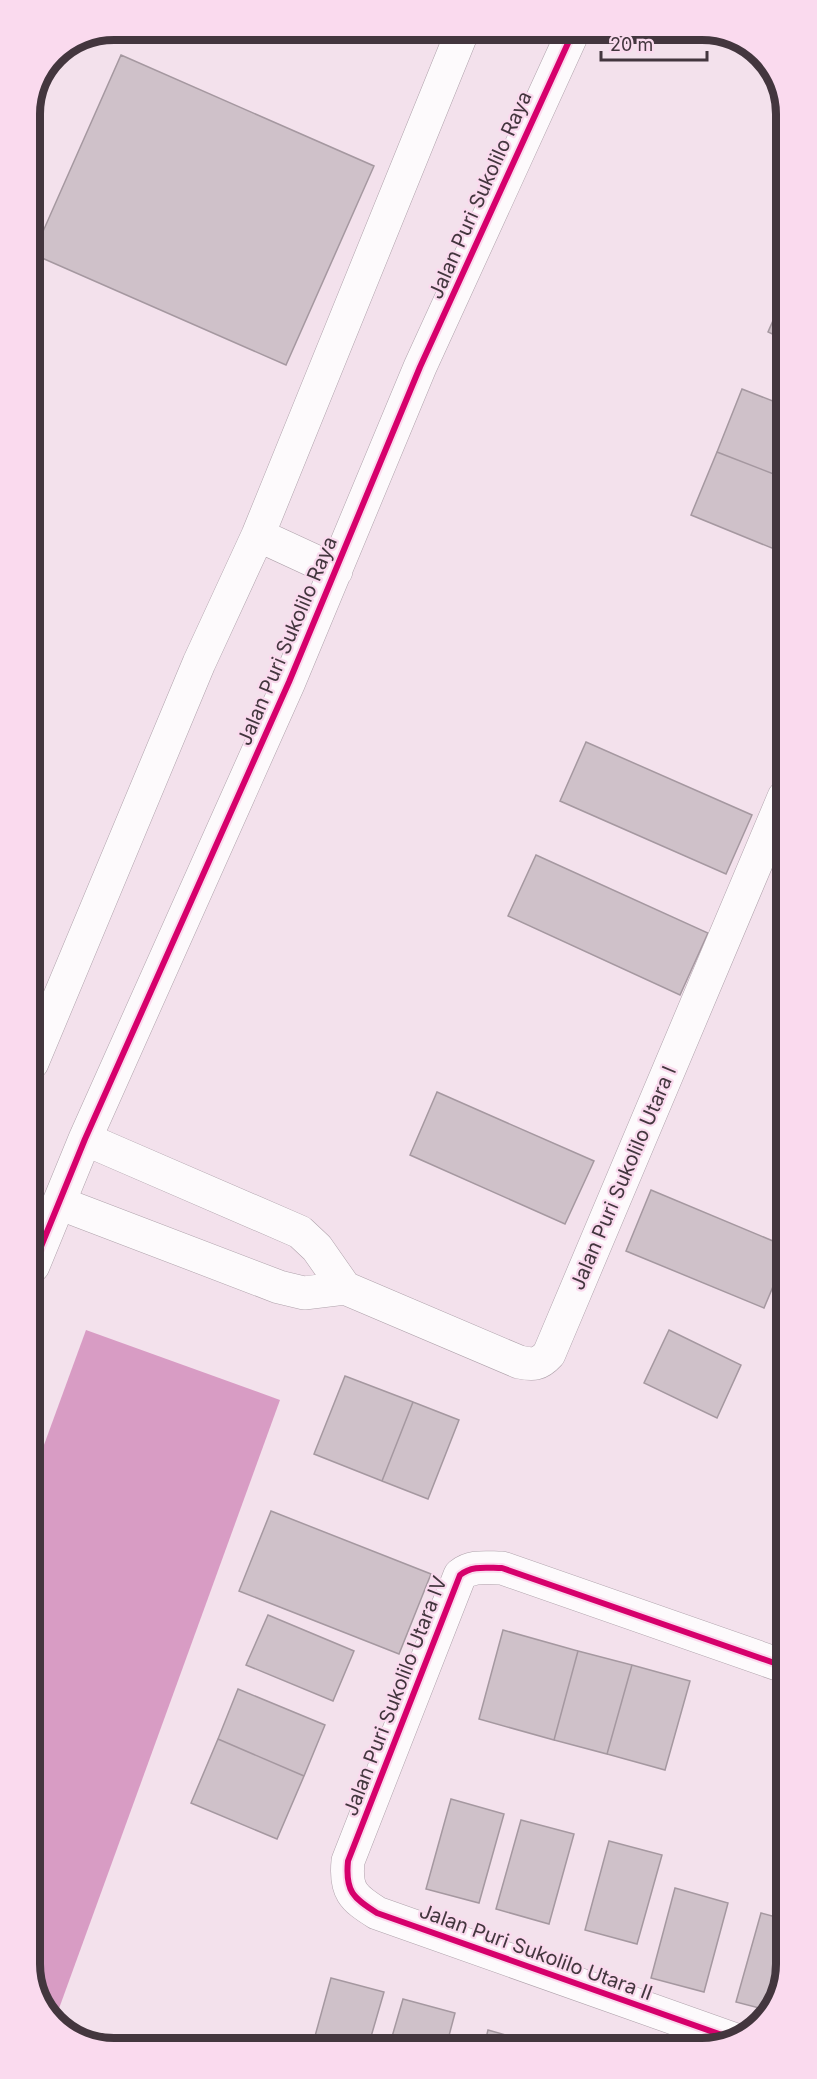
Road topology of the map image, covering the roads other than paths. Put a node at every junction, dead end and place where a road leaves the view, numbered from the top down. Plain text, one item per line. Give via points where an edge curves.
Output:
1 (459, 41) edge
2 (569, 41) edge
3 (258, 535) junction
4 (336, 571) junction
5 (776, 816) edge
6 (40, 1043) edge
7 (85, 1139) junction
8 (59, 1203) junction
9 (40, 1248) edge
10 (345, 1288) junction
11 (776, 1664) edge
12 (347, 1871) joint
13 (724, 2036) edge

1 - 3 street
2 - 4 street, Jalan Puri Sukolilo Raya via 420,367
3 - 4 street
3 - 6 street via 199,663
4 - 7 street, Jalan Puri Sukolilo Raya
5 - 10 street, Jalan Puri Sukolilo Utara I via 544,1360 537,1364 519,1362
7 - 8 street, Jalan Puri Sukolilo Raya
7 - 10 street via 300,1232 317,1248
8 - 9 street, Jalan Puri Sukolilo Raya
8 - 10 street via 279,1287 304,1293
11 - 12 street, Jalan Puri Sukolilo Utara IV via 502,1568 472,1568 460,1575
12 - 13 street, Jalan Puri Sukolilo Utara II via 352,1895 377,1913

